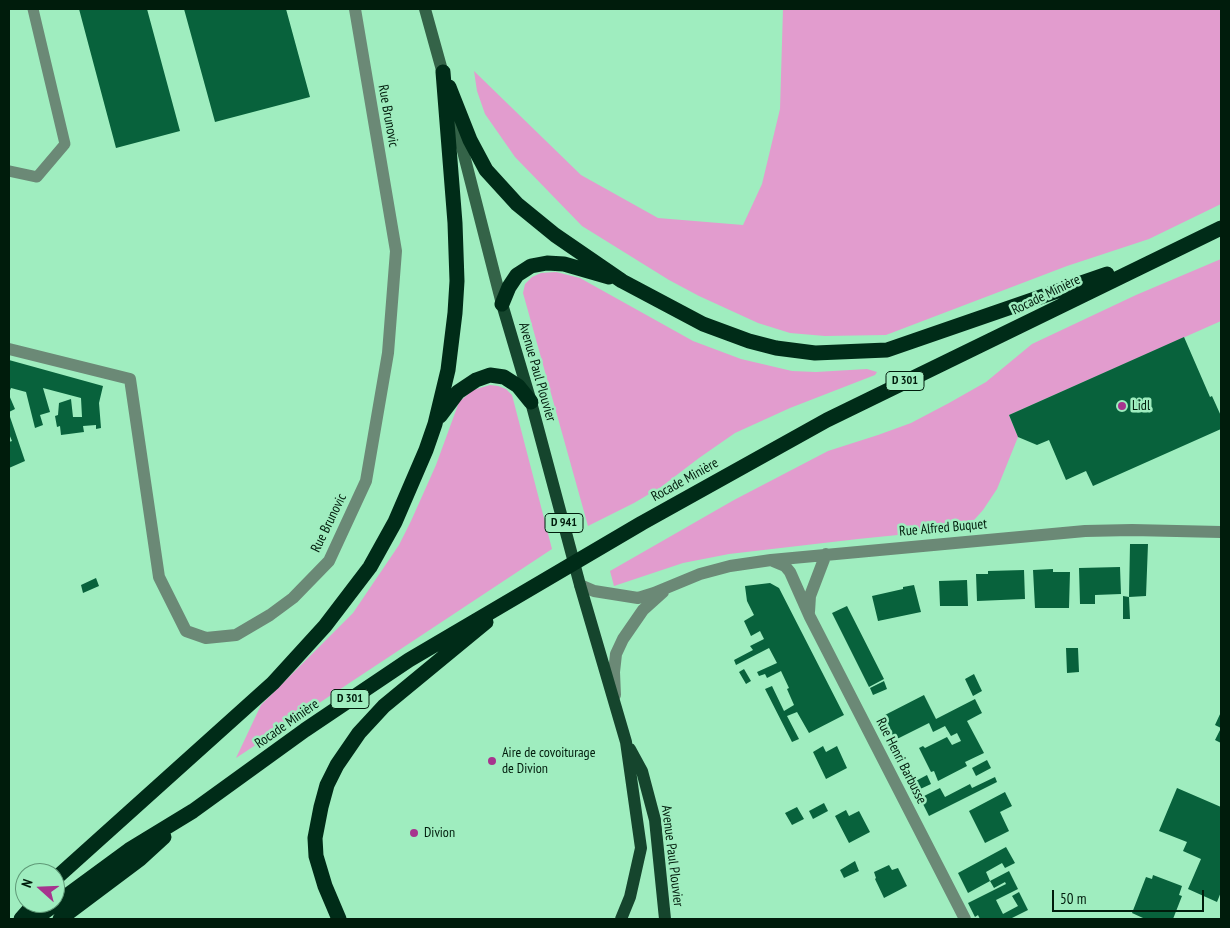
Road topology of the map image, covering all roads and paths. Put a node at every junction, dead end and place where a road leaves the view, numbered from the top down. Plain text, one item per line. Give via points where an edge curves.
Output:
1 (33, 9) edge
2 (355, 9) edge
3 (425, 9) edge
4 (443, 72) junction
5 (9, 171) edge
6 (1221, 228) edge
7 (1174, 250) junction
8 (622, 281) junction
9 (502, 304) junction
10 (9, 349) edge
11 (531, 402) junction
12 (435, 424) junction
13 (1221, 532) edge
14 (826, 554) junction
15 (771, 560) junction
16 (580, 585) junction
17 (671, 586) junction
18 (514, 598) junction
19 (810, 617) junction
20 (616, 709) junction
21 (626, 742) junction
22 (194, 811) junction
23 (65, 870) edge
24 (35, 919) edge
25 (60, 919) edge
26 (339, 919) edge
27 (621, 919) edge
28 (665, 919) edge
29 (965, 919) edge

1 - 5 lane via 65,144 37,177
2 - 10 street, Rue Brunovic via 396,251 388,354 366,481 329,561 293,598 236,635 206,638 186,630 159,577 130,378
3 - 4 main road, Avenue Paul Plouvier
4 - 8 highway via 470,140 486,170 524,210 554,235
4 - 9 main road, Avenue Paul Plouvier
4 - 12 highway via 456,223 457,280 448,370
6 - 7 highway, Rocade Minière / D 301
7 - 8 highway via 887,350 815,353 776,348 702,324
7 - 18 highway, Rocade Minière / D 301 via 827,420 642,522
8 - 9 highway via 564,264 531,266 517,275
9 - 11 main road, Avenue Paul Plouvier / D 941
11 - 12 highway via 518,386 504,377 490,376 476,380 458,392
11 - 16 main road, Avenue Paul Plouvier / D 941
12 - 23 highway via 395,522 370,567 325,626 273,683
13 - 14 street, Rue Alfred Buquet via 1085,531
14 - 15 street, Rue Alfred Buquet
14 - 19 street, Rue Henri Barbusse via 810,596
15 - 17 street, Rue Alfred Buquet via 730,566
15 - 19 street, Rue Henri Barbusse via 779,562 790,572
16 - 17 street, Rue Alfred Buquet via 594,591 638,598
16 - 20 main road, Avenue Paul Plouvier / D 941
17 - 20 street, Rue Alfred Buquet via 643,610 616,654
18 - 22 highway, Rocade Minière / D 301 via 408,660
18 - 26 highway via 384,706 359,733 337,765 327,786 315,838 324,886
19 - 29 street, Rue Henri Barbusse
20 - 21 main road, Avenue Paul Plouvier / D 941
21 - 27 main road, Avenue Paul Plouvier / D 941 via 641,848 630,897
21 - 28 main road, Avenue Paul Plouvier / D 941 via 642,771 655,820
22 - 24 highway, Rocade Minière / D 301 via 129,850
22 - 25 highway, Rocade Minière / D 301 via 140,858

